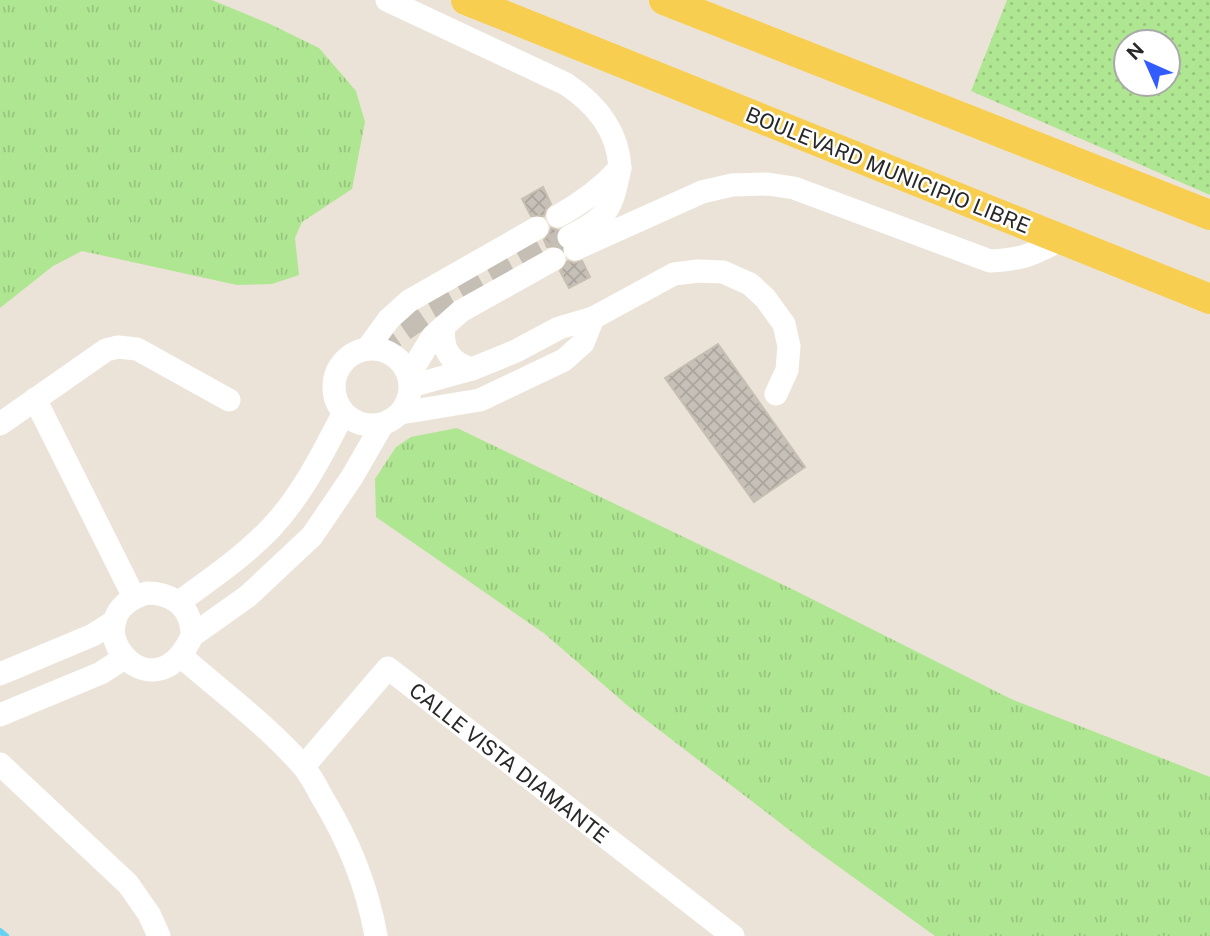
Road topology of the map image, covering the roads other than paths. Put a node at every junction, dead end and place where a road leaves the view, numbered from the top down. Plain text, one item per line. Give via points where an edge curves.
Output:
1 (387, 0) edge
2 (466, 0) edge
3 (664, 0) edge
4 (620, 168) junction
5 (1210, 215) edge
6 (558, 216) tunnel mouth
7 (537, 228) dead end
8 (1062, 239) junction
9 (554, 259) dead end
10 (1208, 298) edge
11 (593, 318) junction
12 (444, 326) junction
13 (367, 349) junction
14 (472, 369) junction
15 (410, 380) junction
16 (776, 394) dead end
17 (35, 399) junction
18 (229, 400) dead end
19 (343, 414) junction
20 (391, 419) junction
21 (0, 424) edge
22 (134, 597) junction
23 (179, 602) junction
24 (115, 621) junction
25 (193, 635) junction
26 (182, 657) junction
27 (124, 658) junction
28 (0, 674) edge
29 (0, 715) edge
30 (0, 765) edge
31 (304, 766) junction
32 (159, 936) edge
33 (376, 936) edge
34 (733, 936) edge

1 - 4 street via 581,94 606,121 619,152
2 - 8 main road, BOULEVARD MUNICIPIO LIBRE
3 - 5 main road
4 - 6 street via 592,195
4 - 8 street via 613,202 572,243 702,192 744,184 794,188 990,261 1014,260
7 - 13 street via 409,301 389,318
8 - 10 main road, BOULEVARD MUNICIPIO LIBRE
9 - 12 street via 475,302
11 - 14 street via 559,328
11 - 16 street via 674,274 723,272 750,284 784,324 788,358
11 - 20 street via 583,343 564,360 480,400
12 - 14 street via 443,338 452,359
12 - 15 street via 433,336
13 - 15 street via 384,350 399,359
13 - 19 street via 339,366 333,382 334,399
14 - 15 street
15 - 20 street via 408,400
17 - 18 street via 106,350 118,347 137,349
17 - 21 street
17 - 22 street
19 - 20 street via 361,425
19 - 23 street via 314,470 272,527
20 - 25 street via 312,536 248,596
22 - 23 street via 162,593
22 - 24 street
23 - 25 street
24 - 27 street via 114,641
24 - 28 street via 93,635
25 - 26 street
26 - 27 street via 163,669 141,669
26 - 31 street
27 - 29 street via 101,673
30 - 32 street via 128,884
31 - 33 street via 359,867
31 - 34 street, CALLE VISTA DIAMANTE via 388,668

